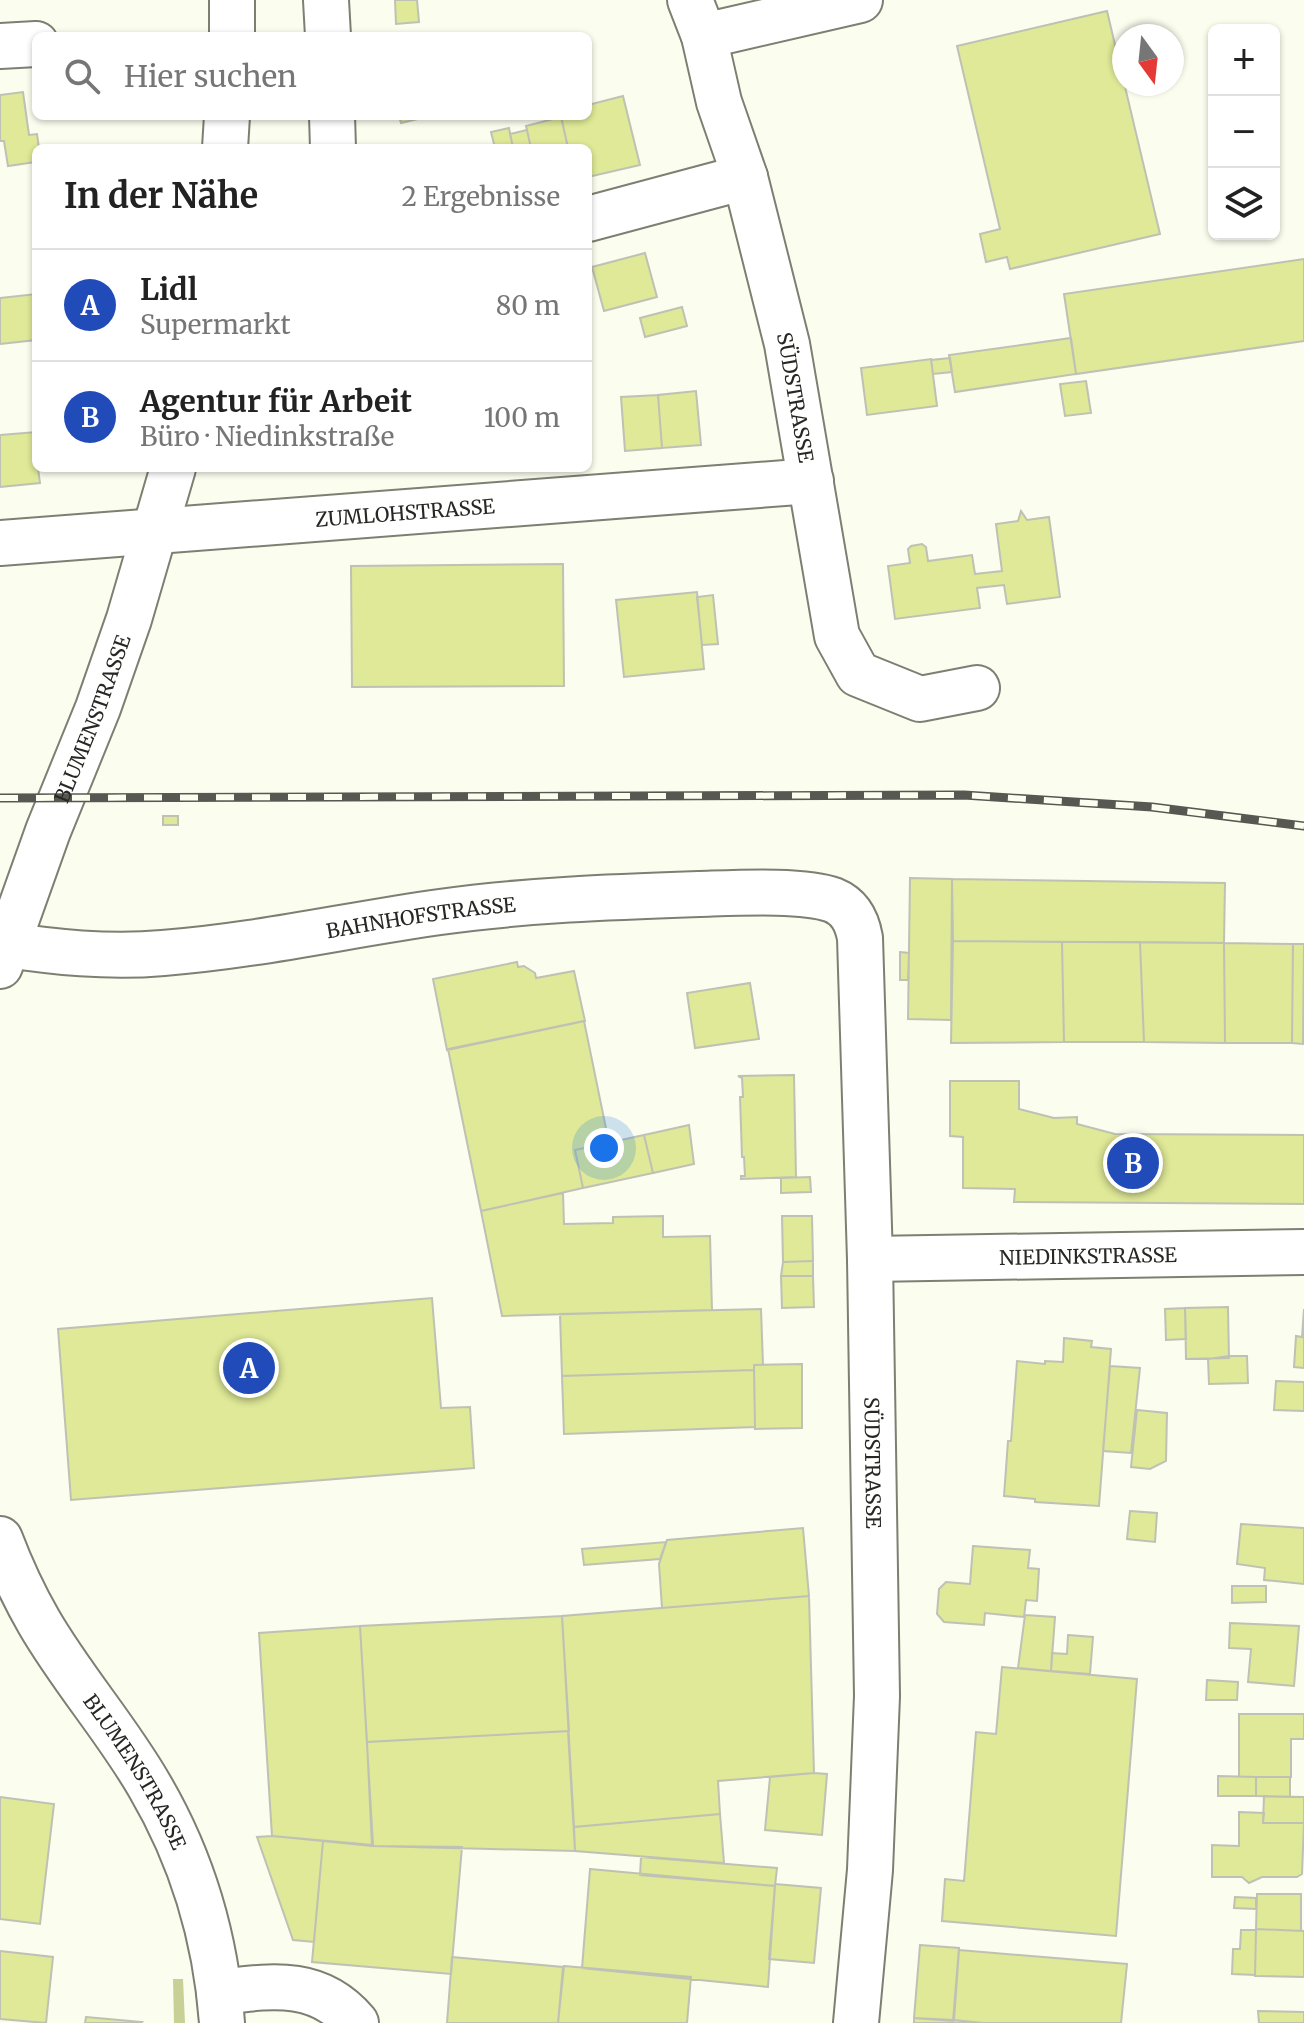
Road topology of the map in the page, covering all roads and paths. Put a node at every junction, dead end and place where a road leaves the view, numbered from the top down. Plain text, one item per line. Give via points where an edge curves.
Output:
1 (232, 0) edge
2 (326, 0) edge
3 (860, 0) edge
4 (697, 18) edge
5 (232, 32) edge
6 (328, 32) edge
7 (32, 44) edge
8 (0, 46) edge
9 (227, 120) edge
10 (332, 120) edge
11 (225, 144) edge
12 (333, 144) edge
13 (745, 177) junction
14 (592, 218) edge
15 (172, 472) edge
16 (811, 481) junction
17 (157, 531) junction
18 (0, 543) edge
19 (977, 688) dead end
20 (843, 906) joint
21 (2, 952) edge
22 (1304, 1252) edge
23 (870, 1259) junction
24 (0, 1539) edge
25 (221, 2008) edge
26 (356, 2023) edge
27 (856, 2023) edge

1 - 5 street
2 - 6 street
3 - 4 street
4 - 13 street, SÜDSTRASSE
7 - 8 street
9 - 11 street
10 - 12 street
13 - 14 street
13 - 16 street, SÜDSTRASSE via 787,344
15 - 17 street, BLUMENSTRASSE
16 - 17 street, ZUMLOHSTRASSE
16 - 19 street, SÜDSTRASSE via 837,636 858,674 920,699
17 - 18 street, ZUMLOHSTRASSE
17 - 21 street, BLUMENSTRASSE via 98,708
20 - 21 street, BAHNHOFSTRASSE via 785,894 624,897 442,911 166,953
20 - 23 street, SÜDSTRASSE via 860,938
22 - 23 street, NIEDINKSTRASSE
23 - 27 street, SÜDSTRASSE via 877,1696 870,1870
24 - 25 street, BLUMENSTRASSE via 40,1624 122,1742 168,1820 208,1928
25 - 26 street via 267,1986 296,1987 333,2002

